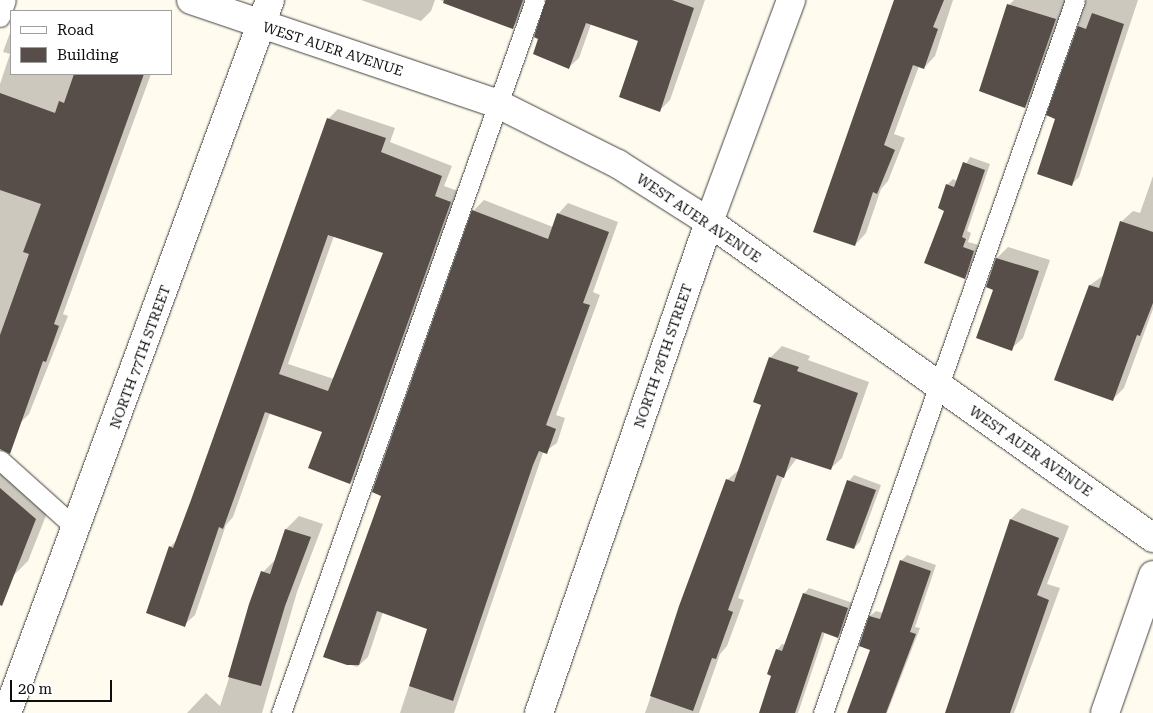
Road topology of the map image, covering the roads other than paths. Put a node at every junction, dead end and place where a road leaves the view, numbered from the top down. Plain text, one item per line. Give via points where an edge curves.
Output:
1 (6, 0) edge
2 (191, 0) edge
3 (270, 0) edge
4 (535, 0) edge
5 (791, 0) edge
6 (1075, 0) edge
7 (0, 17) edge
8 (261, 25) junction
9 (498, 104) junction
10 (709, 222) junction
11 (939, 385) junction
12 (0, 460) edge
13 (77, 529) junction
14 (1153, 538) edge
15 (1153, 574) edge
16 (7, 713) edge
17 (281, 713) edge
18 (539, 713) edge
19 (823, 713) edge
20 (1105, 713) edge

1 - 7 lane
2 - 8 street, WEST AUER AVENUE
3 - 8 street, NORTH 77TH STREET
4 - 9 lane
5 - 10 street, NORTH 78TH STREET
6 - 11 lane
8 - 9 street, WEST AUER AVENUE
8 - 13 street, NORTH 77TH STREET
9 - 10 street, WEST AUER AVENUE via 618,164
9 - 17 lane
10 - 11 street, WEST AUER AVENUE
10 - 18 street, NORTH 78TH STREET
11 - 14 street, WEST AUER AVENUE
11 - 19 lane
12 - 13 lane
13 - 16 street, NORTH 77TH STREET
15 - 20 street

